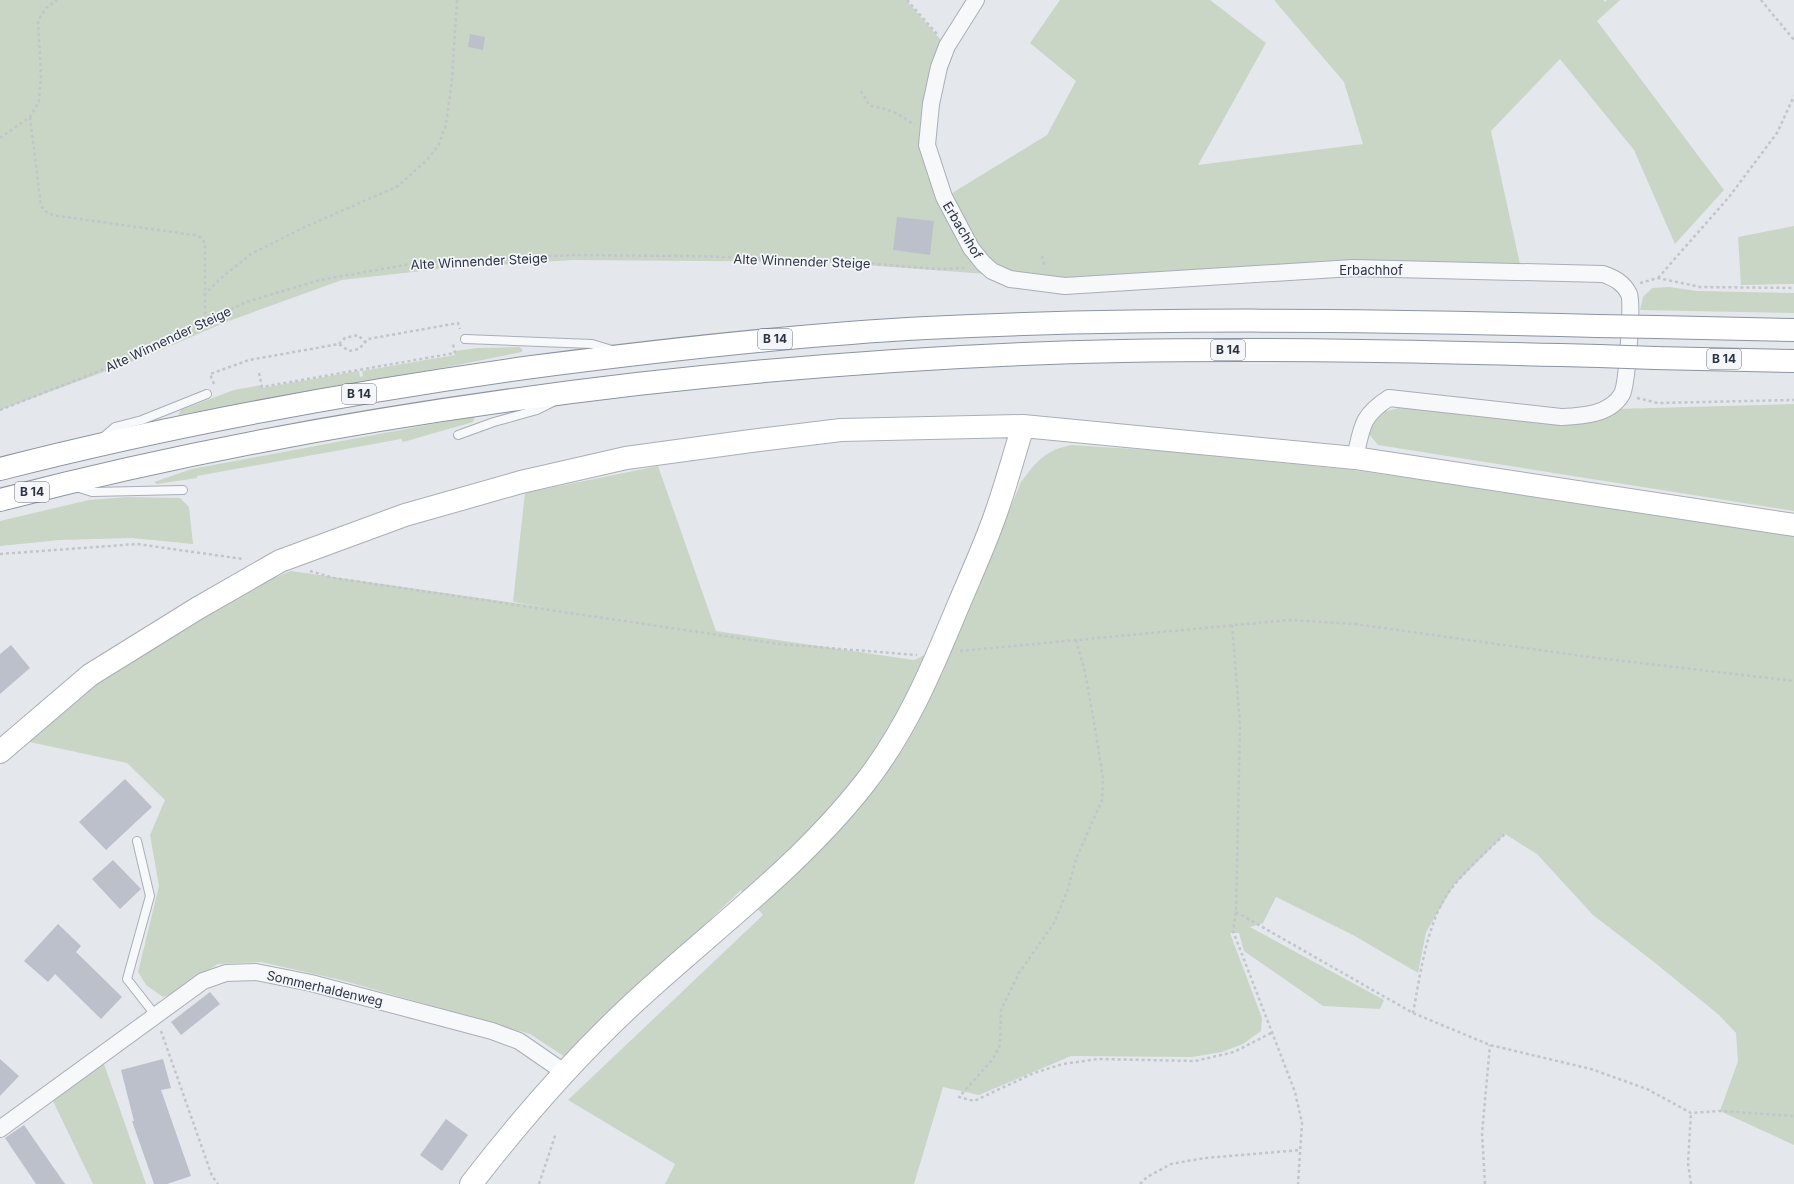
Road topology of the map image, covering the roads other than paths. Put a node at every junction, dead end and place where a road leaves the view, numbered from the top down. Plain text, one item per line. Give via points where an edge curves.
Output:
1 (976, 0) edge
2 (1794, 330) edge
3 (462, 336) road end
4 (628, 355) junction
5 (1794, 361) edge
6 (569, 392) junction
7 (207, 394) dead end
8 (1023, 426) junction
9 (458, 435) dead end
10 (93, 447) junction
11 (1355, 458) junction
12 (0, 469) edge
13 (64, 483) junction
14 (183, 490) dead end
15 (0, 500) edge
16 (1794, 525) edge
17 (0, 752) edge
18 (137, 841) dead end
19 (156, 1016) junction
20 (564, 1072) junction
21 (0, 1129) edge
22 (471, 1184) edge

1 - 11 street, Erbachhof via 947,46 939,67 931,104 928,145 944,197 971,248 992,271 1010,279 1065,286 1353,268 1603,274 1616,279 1625,287 1631,303 1626,379 1622,394 1613,403 1589,415 1561,417 1389,398 1376,407 1363,422
2 - 4 main road, B 14, bridge via 1437,322 1253,321 996,325 728,343
3 - 4 lane via 592,344
4 - 10 main road, B 14 via 473,375 346,396
5 - 6 main road, B 14, bridge via 1247,350 1119,351 849,364 736,373
6 - 9 lane via 537,410
6 - 13 main road, B 14 via 354,424 221,449
7 - 10 lane via 154,416 115,427
8 - 11 main road
8 - 17 main road via 841,430 626,458 521,482 405,516 280,562 198,608 90,675
8 - 20 main road via 996,513 939,653 915,704 865,783 825,831 648,989
10 - 12 main road, B 14
11 - 16 main road
13 - 14 lane via 92,492
13 - 15 main road, B 14
18 - 19 lane via 150,896 127,979
19 - 20 street, Sommerhaldenweg via 203,981 226,973 256,972 311,983 492,1031 519,1041
19 - 21 street, Sommerhaldenweg
20 - 22 main road

